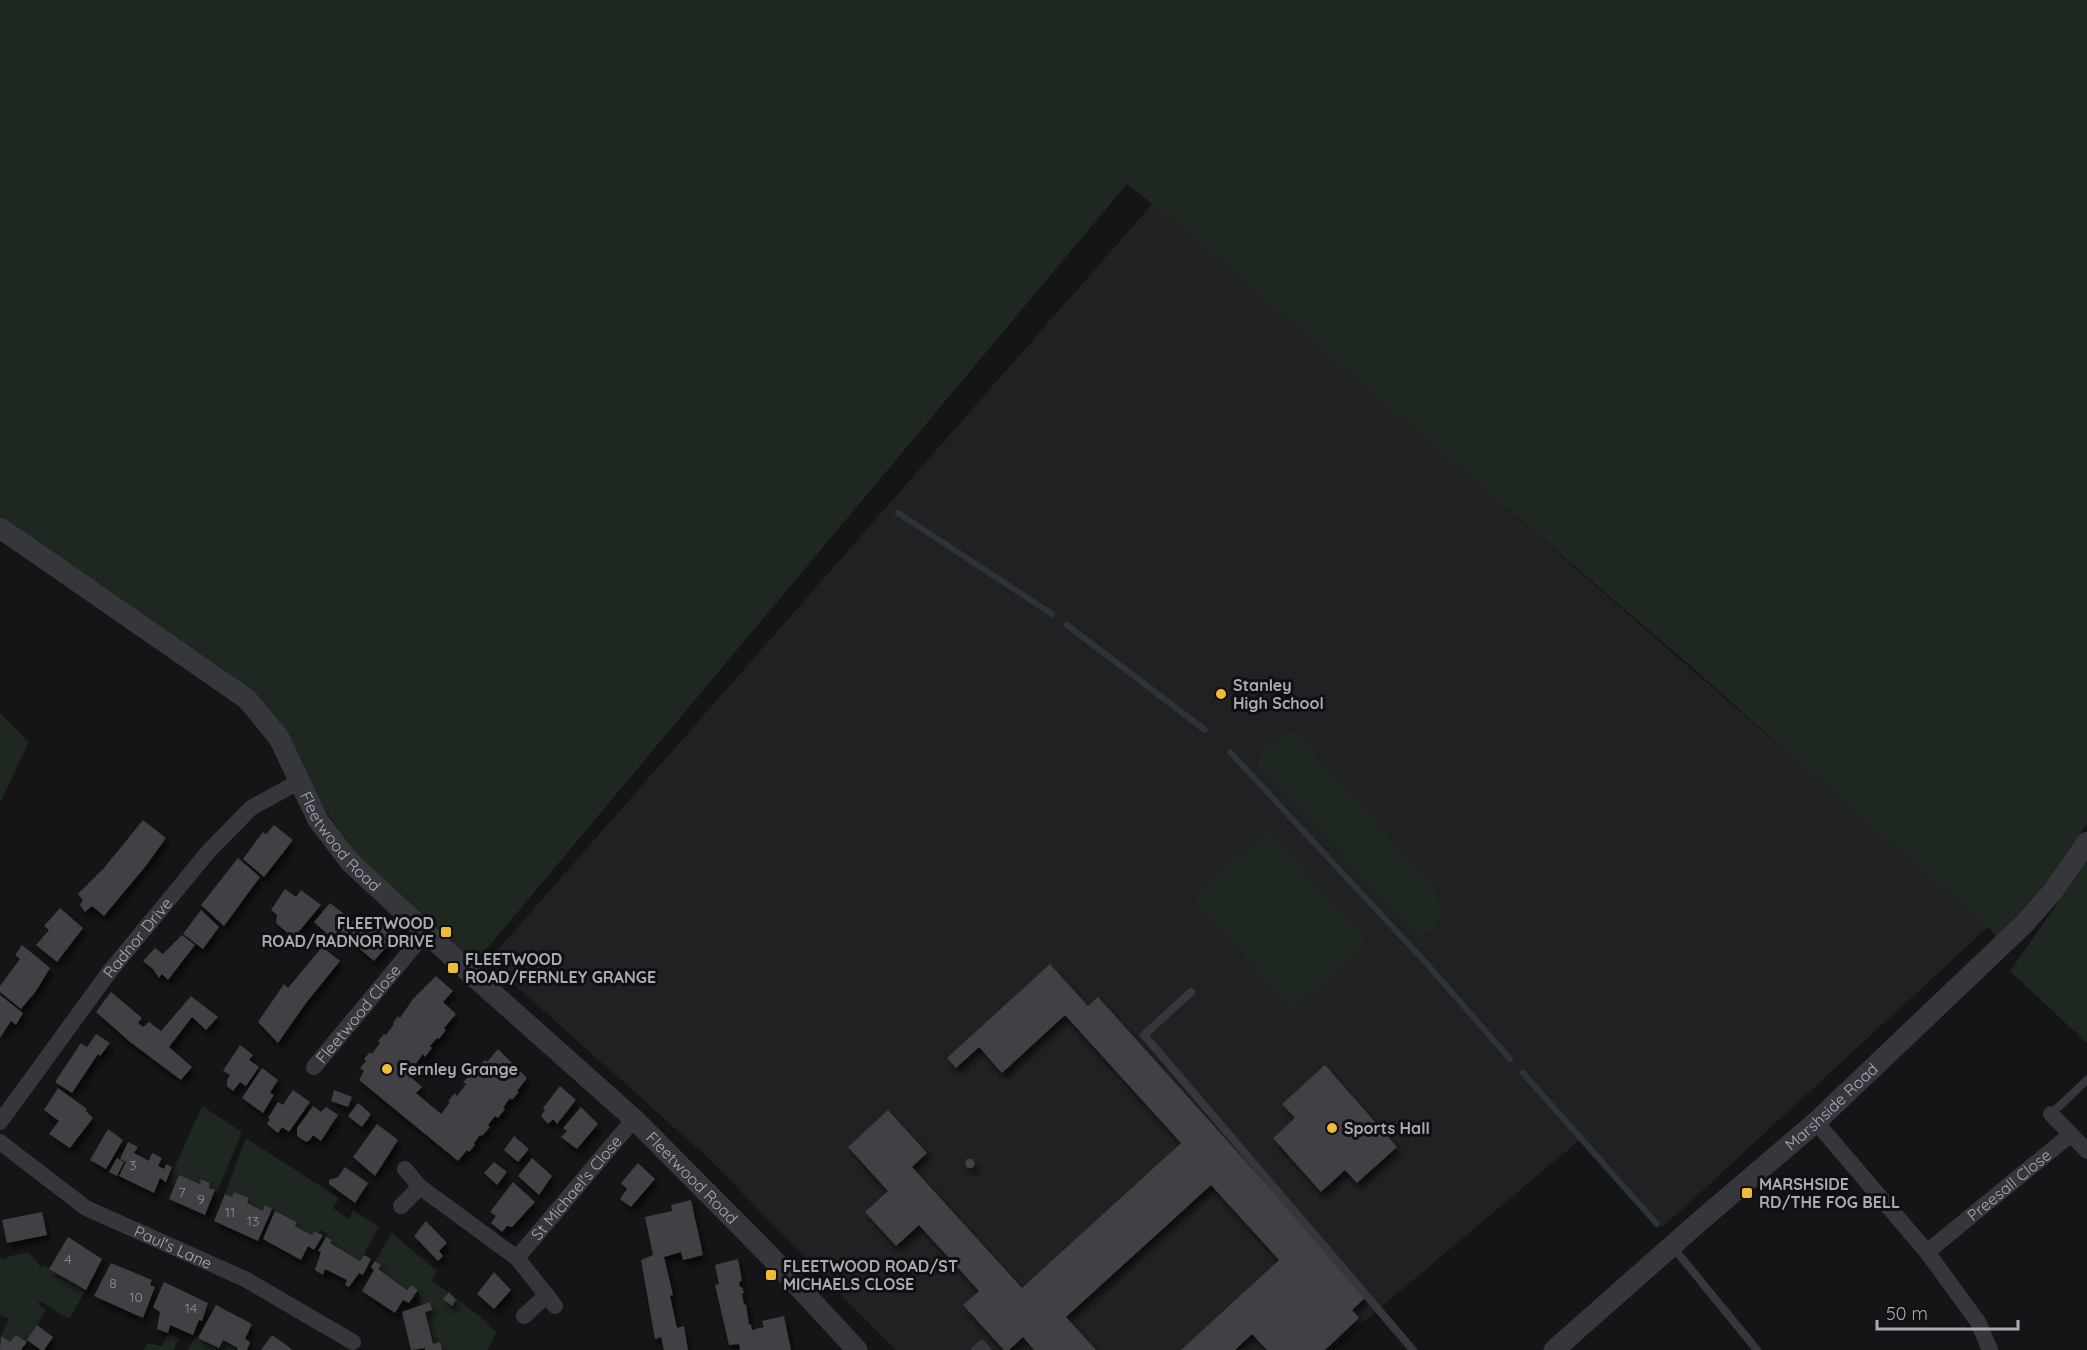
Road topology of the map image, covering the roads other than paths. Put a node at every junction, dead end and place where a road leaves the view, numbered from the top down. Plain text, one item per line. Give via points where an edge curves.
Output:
1 (0, 528) edge
2 (300, 780) junction
3 (2087, 842) edge
4 (426, 932) junction
5 (1191, 992) dead end
6 (314, 1067) dead end
7 (2087, 1080) edge
8 (2051, 1114) joint
9 (634, 1119) junction
10 (0, 1122) edge
11 (1816, 1122) junction
12 (2070, 1135) junction
13 (0, 1142) edge
14 (2087, 1151) edge
15 (405, 1168) dead end
16 (420, 1187) junction
17 (401, 1206) dead end
18 (1672, 1245) junction
19 (1928, 1252) junction
20 (517, 1258) junction
21 (524, 1316) dead end
22 (353, 1342) dead end
23 (857, 1350) edge
24 (975, 1350) edge
25 (987, 1350) edge
26 (1413, 1350) edge
27 (1554, 1350) edge
28 (1757, 1350) edge
29 (1990, 1350) edge

1 - 2 street, Fleetwood Road via 248,699 279,738
2 - 4 street, Fleetwood Road via 318,820 349,861
2 - 10 street, Radnor Drive via 251,808 208,852 110,971
3 - 11 street, Marshside Road via 2023,925
4 - 6 street, Fleetwood Close
4 - 9 street, Fleetwood Road
5 - 26 lane via 1144,1035
7 - 8 lane
8 - 12 street
9 - 20 street, St Michael's Close
9 - 23 street, Fleetwood Road
11 - 18 street, Marshside Road
11 - 19 street
12 - 14 street
12 - 19 street, Preesall Close
13 - 22 street, Paul's Lane via 86,1208 245,1279
15 - 16 street
16 - 17 street
16 - 20 street
18 - 27 street, Marshside Road
18 - 28 lane
19 - 29 street via 1978,1322
20 - 21 street via 551,1301
24 - 25 lane via 982,1344

